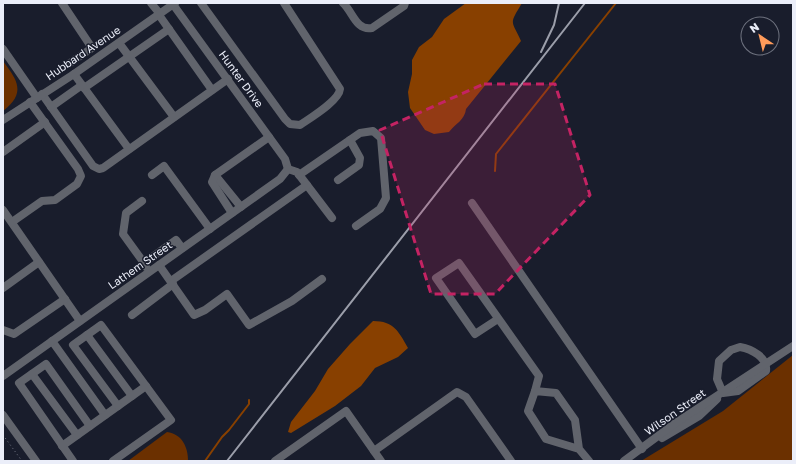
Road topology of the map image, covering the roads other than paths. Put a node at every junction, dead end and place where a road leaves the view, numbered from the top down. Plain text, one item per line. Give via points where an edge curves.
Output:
1 (62, 3) edge
2 (151, 3) edge
3 (173, 3) edge
4 (284, 3) edge
5 (343, 3) edge
6 (406, 3) edge
7 (204, 4) edge
8 (159, 14) junction
9 (169, 29) junction
10 (119, 43) junction
11 (3, 48) edge
12 (129, 56) junction
13 (79, 57) junction
14 (67, 65) dead end
15 (86, 66) junction
16 (74, 74) junction
17 (228, 79) junction
18 (83, 86) junction
19 (212, 90) junction
20 (36, 98) junction
21 (51, 107) junction
22 (174, 117) junction
23 (3, 120) edge
24 (45, 122) junction
25 (269, 137) junction
26 (350, 140) junction
27 (129, 149) junction
28 (3, 152) edge
29 (288, 169) junction
30 (152, 175) dead end
31 (215, 175) junction
32 (299, 175) junction
33 (338, 180) dead end
34 (307, 185) junction
35 (142, 201) dead end
36 (472, 203) dead end
37 (240, 207) junction
38 (3, 210) edge
39 (232, 213) junction
40 (332, 218) dead end
41 (12, 222) junction
42 (356, 226) dead end
43 (210, 229) junction
44 (182, 248) junction
45 (39, 262) junction
46 (144, 263) junction
47 (159, 265) junction
48 (150, 272) junction
49 (322, 279) dead end
50 (172, 283) junction
51 (3, 288) edge
52 (65, 299) junction
53 (132, 315) dead end
54 (498, 319) junction
55 (80, 321) junction
56 (3, 330) edge
57 (87, 335) junction
58 (52, 341) junction
59 (793, 346) edge
60 (765, 364) junction
61 (32, 374) junction
62 (3, 376) edge
63 (146, 386) junction
64 (535, 391) junction
65 (723, 393) junction
66 (132, 396) junction
67 (118, 406) junction
68 (3, 415) edge
69 (105, 416) junction
70 (90, 426) junction
71 (77, 435) junction
72 (62, 446) junction
73 (642, 448) junction
74 (579, 449) junction
75 (374, 451) junction
76 (36, 461) edge
77 (73, 461) edge
78 (113, 461) edge
79 (275, 461) edge
80 (381, 461) edge
81 (511, 461) edge
82 (589, 461) edge
83 (624, 461) edge

1 - 13 street via 92,48
2 - 8 street
3 - 8 street, Hubbard Avenue
3 - 17 street, Hunter Drive
4 - 7 street via 340,88 335,99 300,125 290,124 285,119
5 - 6 street via 360,26 366,29 379,24
8 - 9 street
8 - 10 street, Hubbard Avenue
9 - 12 street
9 - 19 street
10 - 12 street
10 - 15 street, Hubbard Avenue
11 - 20 street
12 - 18 street
12 - 22 street
13 - 14 street
13 - 15 street
15 - 16 street, Hubbard Avenue
16 - 18 street
16 - 20 street, Hubbard Avenue
17 - 19 street
17 - 25 street, Hunter Drive
18 - 21 street
18 - 27 street
19 - 22 street
20 - 21 street
20 - 23 street, Hubbard Avenue
20 - 24 street
21 - 27 street via 93,166 98,169
22 - 27 street
24 - 28 street
24 - 41 street via 81,176 77,184 55,200 42,201
25 - 29 street, Hunter Drive via 285,159
25 - 31 street
26 - 32 street
26 - 33 street via 360,158 359,165
26 - 42 street via 360,133 373,132 381,138 384,157 386,198 380,209
29 - 32 street
29 - 37 street, Lathem Street via 280,179
30 - 43 street via 164,166
31 - 37 street
31 - 39 street via 212,182
32 - 34 street
34 - 40 street
34 - 50 street
35 - 46 street via 126,213 123,234
36 - 73 street
37 - 39 street, Lathem Street
38 - 41 street
39 - 43 street, Lathem Street
41 - 45 street
43 - 44 street, Lathem Street
44 - 46 street via 176,240
44 - 47 street, Lathem Street
45 - 51 street
45 - 52 street
46 - 48 street
47 - 48 street, Lathem Street
47 - 50 street
48 - 55 street, Lathem Street
49 - 50 street via 292,301 249,325 227,294 194,315
50 - 53 street
52 - 55 street
52 - 56 street via 14,334
54 - 54 street via 459,263 436,278 475,334
54 - 64 street via 539,376
55 - 58 street, Lathem Street
57 - 63 street via 101,325
57 - 66 street
57 - 67 street via 73,345
58 - 62 street, Lathem Street
58 - 69 street
59 - 60 street, Wilson Street
60 - 65 street, Wilson Street
60 - 65 street via 748,348 740,348 724,355 716,371
61 - 70 street via 46,364
61 - 71 street
61 - 72 street via 19,383
63 - 66 street
63 - 78 street via 171,420
64 - 74 street via 556,393 575,420
64 - 74 street via 528,411 546,439
65 - 73 street, Wilson Street via 683,428
66 - 67 street
67 - 69 street
68 - 76 street
69 - 70 street
70 - 71 street
71 - 72 street
72 - 77 street
73 - 83 street, Wilson Street
74 - 82 street
75 - 79 street via 346,411
75 - 80 street
75 - 81 street via 457,392 466,397

